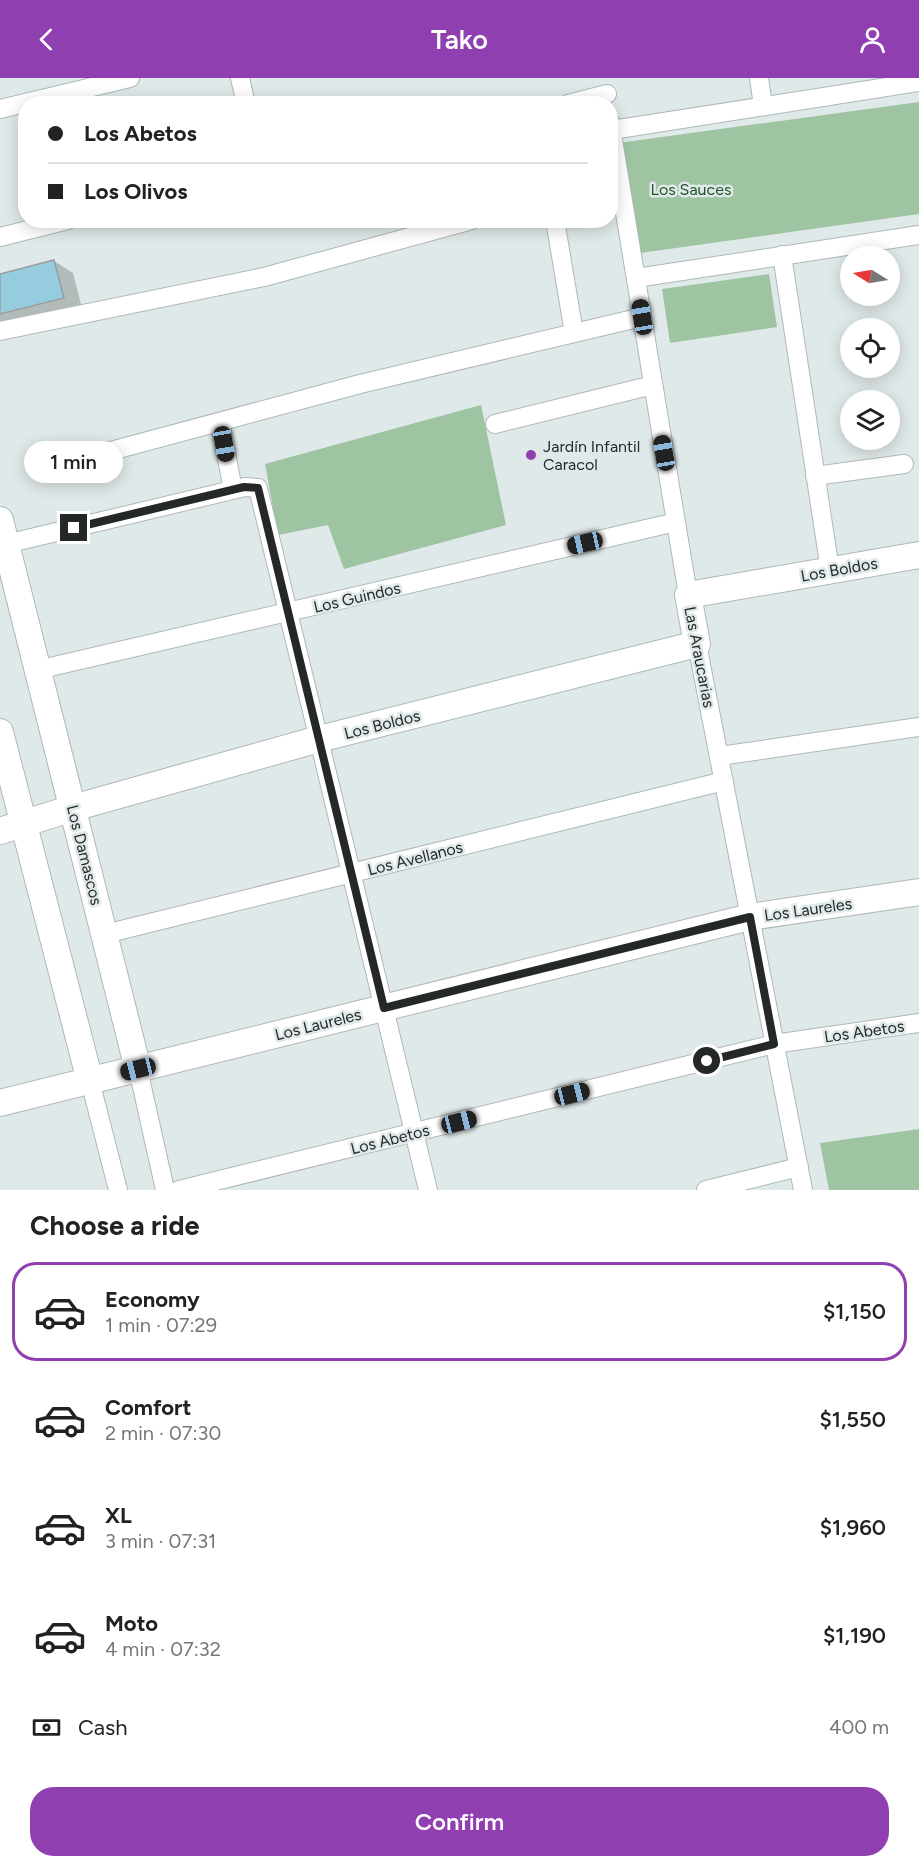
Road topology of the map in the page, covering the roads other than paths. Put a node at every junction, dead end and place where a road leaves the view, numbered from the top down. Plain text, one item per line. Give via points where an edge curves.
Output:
1 (130, 78) edge
2 (240, 78) edge
3 (759, 78) edge
4 (913, 81) edge
5 (55, 96) edge
6 (244, 96) edge
7 (18, 105) edge
8 (764, 106) junction
9 (0, 109) edge
10 (618, 125) edge
11 (618, 200) edge
12 (37, 228) edge
13 (443, 228) edge
14 (556, 228) edge
15 (919, 234) edge
16 (0, 237) edge
17 (782, 255) junction
18 (636, 278) junction
19 (642, 317) junction
20 (0, 331) edge
21 (574, 333) junction
22 (653, 385) junction
23 (220, 422) junction
24 (495, 424) dead end
25 (81, 459) dead end
26 (904, 464) dead end
27 (815, 476) junction
28 (233, 490) junction
29 (676, 522) junction
30 (3, 532) edge
31 (919, 555) edge
32 (830, 570) junction
33 (688, 595) junction
34 (288, 613) junction
35 (697, 644) junction
36 (37, 670) junction
37 (919, 727) edge
38 (0, 732) edge
39 (319, 740) junction
40 (720, 756) junction
41 (724, 781) junction
42 (73, 808) junction
43 (12, 827) edge
44 (352, 874) junction
45 (919, 892) edge
46 (750, 917) junction
47 (105, 934) junction
48 (384, 1008) junction
49 (919, 1023) edge
50 (774, 1044) junction
51 (138, 1069) junction
52 (90, 1081) junction
53 (0, 1103) edge
54 (414, 1133) junction
55 (799, 1167) junction
56 (118, 1190) edge
57 (165, 1190) edge
58 (178, 1190) edge
59 (428, 1190) edge
60 (706, 1190) edge
61 (803, 1190) edge

1 - 5 street
2 - 6 street
3 - 8 street
4 - 8 street
7 - 9 street
8 - 10 street
11 - 18 street, Las Araucarias
12 - 16 street
13 - 20 street via 264,277
14 - 21 street
15 - 17 street
17 - 18 street
17 - 27 street
18 - 19 street, Las Araucarias
19 - 21 street
19 - 22 street, Las Araucarias
21 - 23 street
22 - 24 street
22 - 29 street, Las Araucarias
23 - 25 street
23 - 28 street
26 - 27 street
27 - 32 street
28 - 30 street
28 - 34 street via 258,488
29 - 33 street, Las Araucarias
29 - 34 street, Los Guindos
30 - 36 street, Los Damascos
31 - 32 street, Los Boldos
32 - 33 street, Los Boldos
33 - 35 street, Las Araucarias
34 - 36 street, Los Guindos
34 - 39 street
35 - 39 street, Los Boldos
35 - 40 street, Las Araucarias
36 - 42 street, Los Damascos
37 - 40 street
38 - 43 street
39 - 42 street, Los Boldos
39 - 44 street
40 - 41 street, Las Araucarias
41 - 44 street, Los Avellanos
41 - 46 street, Las Araucarias
42 - 43 street, Los Boldos
42 - 47 street, Los Damascos
43 - 52 street
44 - 47 street, Los Avellanos
44 - 48 street
45 - 46 street, Los Laureles
46 - 48 street, Los Laureles
46 - 50 street, Las Araucarias
47 - 51 street, Los Damascos
48 - 51 street, Los Laureles
48 - 54 street
49 - 50 street, Los Abetos
50 - 54 street, Los Abetos
50 - 55 street, Las Araucarias
51 - 52 street, Los Laureles
51 - 57 street, Los Damascos
52 - 53 street, Los Laureles
52 - 56 street
54 - 58 street, Los Abetos
54 - 59 street
55 - 60 street
55 - 61 street, Las Araucarias

